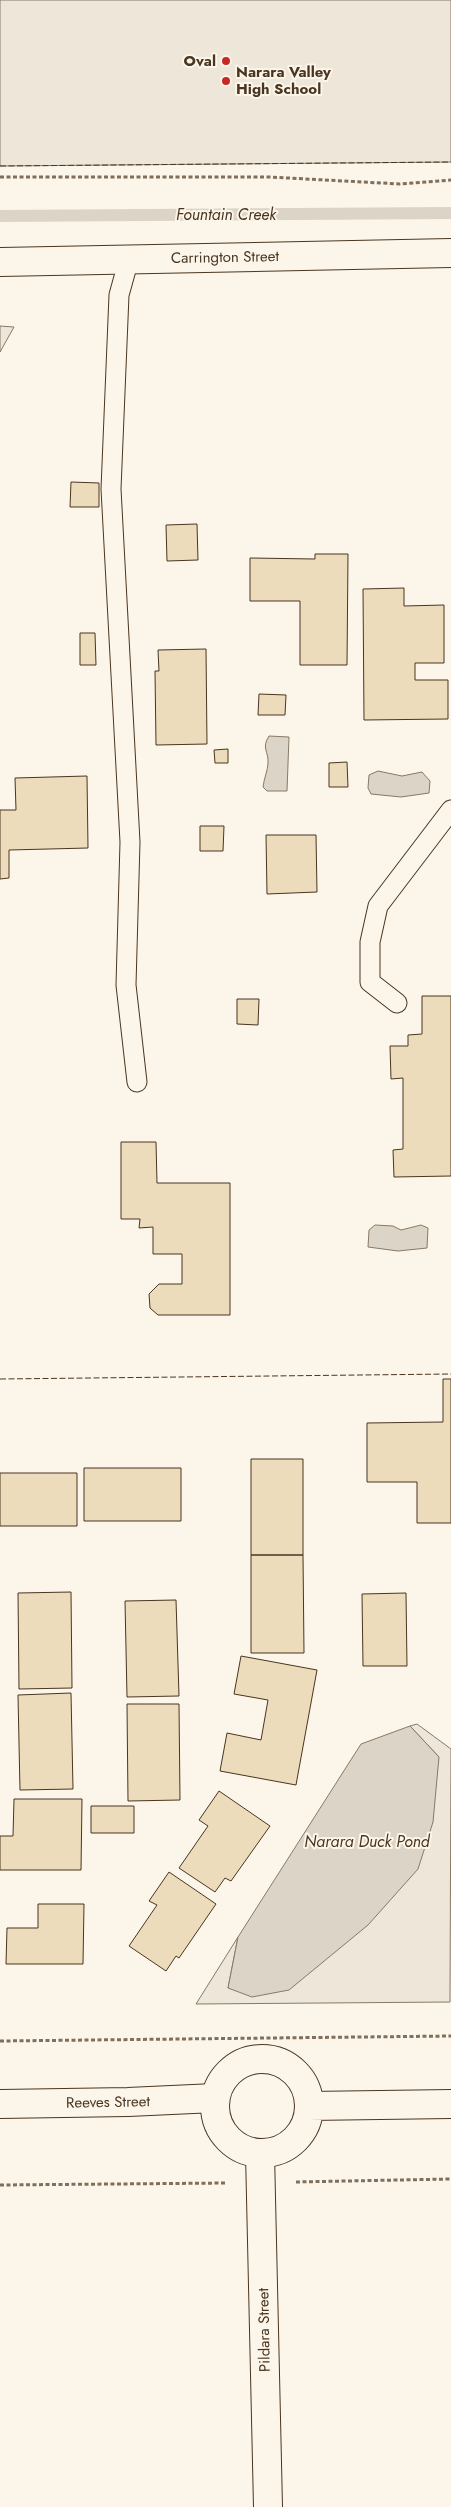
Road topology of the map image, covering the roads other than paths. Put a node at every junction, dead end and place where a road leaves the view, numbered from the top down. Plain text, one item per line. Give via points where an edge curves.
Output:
1 (451, 253) edge
2 (129, 259) junction
3 (0, 262) edge
4 (451, 810) edge
5 (397, 1003) dead end
6 (137, 1082) dead end
7 (215, 2098) junction
8 (0, 2104) edge
9 (451, 2104) edge
10 (309, 2106) junction
11 (260, 2152) junction
12 (268, 2507) edge

1 - 2 street, Carrington Street
2 - 3 street, Carrington Street
2 - 6 lane via 118,295 111,489 130,842 126,985
4 - 5 lane via 378,906 370,942 370,982
7 - 8 street, Reeves Street
7 - 10 street via 220,2083 230,2071 258,2059 274,2060 288,2066 299,2077
7 - 11 street via 215,2114 220,2129 244,2150
9 - 10 street
10 - 11 street via 299,2135 275,2151
11 - 12 street, Pildara Street

